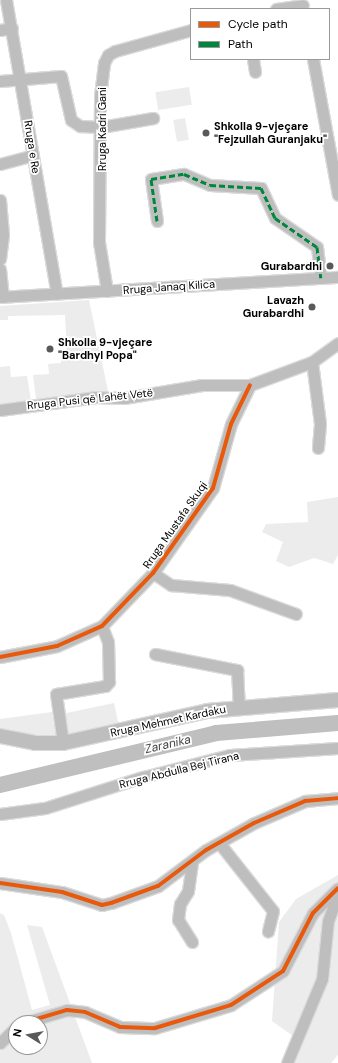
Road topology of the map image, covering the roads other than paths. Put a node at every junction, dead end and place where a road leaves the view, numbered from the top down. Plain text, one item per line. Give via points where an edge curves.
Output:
1 (6, 0) edge
2 (303, 5) edge
3 (283, 8) edge
4 (12, 28) junction
5 (0, 30) edge
6 (190, 30) edge
7 (253, 60) edge
8 (313, 60) edge
9 (255, 72) dead end
10 (21, 78) junction
11 (0, 81) edge
12 (152, 118) dead end
13 (101, 127) junction
14 (34, 154) junction
15 (0, 164) edge
16 (338, 191) edge
17 (0, 200) edge
18 (157, 222) dead end
19 (0, 259) edge
20 (0, 269) edge
21 (338, 277) edge
22 (322, 278) junction
23 (107, 291) junction
24 (57, 294) junction
25 (2, 297) edge
26 (338, 343) edge
27 (312, 362) junction
28 (250, 385) junction
29 (0, 410) edge
30 (318, 448) dead end
31 (153, 574) junction
32 (296, 614) dead end
33 (102, 626) junction
34 (155, 654) dead end
35 (0, 657) edge
36 (338, 700) edge
37 (239, 707) junction
38 (0, 736) edge
39 (63, 743) junction
40 (338, 748) edge
41 (338, 798) edge
42 (0, 814) edge
43 (220, 844) junction
44 (192, 862) junction
45 (0, 882) edge
46 (338, 888) edge
47 (338, 893) edge
48 (268, 931) dead end
49 (192, 942) dead end
50 (48, 1016) edge
51 (8, 1035) edge
52 (0, 1043) edge
53 (287, 1063) edge

1 - 4 street, Rruga e Re
2 - 3 street
4 - 5 street
4 - 10 street, Rruga e Re
6 - 13 street, Rruga Kadri Gani via 108,55 100,96
7 - 9 street
8 - 16 street
10 - 11 street
10 - 13 street via 62,76 74,124
10 - 14 street, Rruga e Re
12 - 13 street
13 - 23 street, Rruga Kadri Gani via 99,242
14 - 15 street
14 - 24 street, Rruga e Re
17 - 19 street via 3,235
18 - 22 street via 151,178 184,174 210,185 261,188 275,218 317,247
20 - 25 street
21 - 22 street, Rruga Janaq Kilica
22 - 23 street, Rruga Janaq Kilica
23 - 24 street, Rruga Janaq Kilica
24 - 25 street, Rruga Janaq Kilica
26 - 27 street, Rruga Pusi që Lahët Vetë
27 - 28 street, Rruga Pusi që Lahët Vetë
27 - 30 street via 320,424
28 - 29 street, Rruga Pusi që Lahët Vetë via 202,385 124,398 96,397
28 - 31 street, Rruga Mustafa Skuqi via 231,424 214,488
31 - 32 street via 170,585 230,590
31 - 33 street, Rruga Mustafa Skuqi
33 - 35 street, Rruga Mustafa Skuqi via 57,646
33 - 39 street via 108,642 109,682 105,686 56,693
34 - 37 street via 237,670
36 - 37 main road, Rruga Mehmet Kardaku
37 - 39 main road, Rruga Mehmet Kardaku
38 - 39 main road, Rruga Mehmet Kardaku via 35,743
40 - 42 street, Rruga Abdulla Bej Tirana via 230,755 143,777 45,808
41 - 43 street via 306,802 254,823
43 - 44 street via 206,850
43 - 48 street via 273,911
44 - 45 street via 158,886 102,905 62,892
44 - 49 street via 188,891 180,904 178,920
46 - 50 street via 313,913 283,971 231,1004 155,1028 120,1028 85,1012 67,1010
47 - 53 street via 328,920 322,979
51 - 52 street

